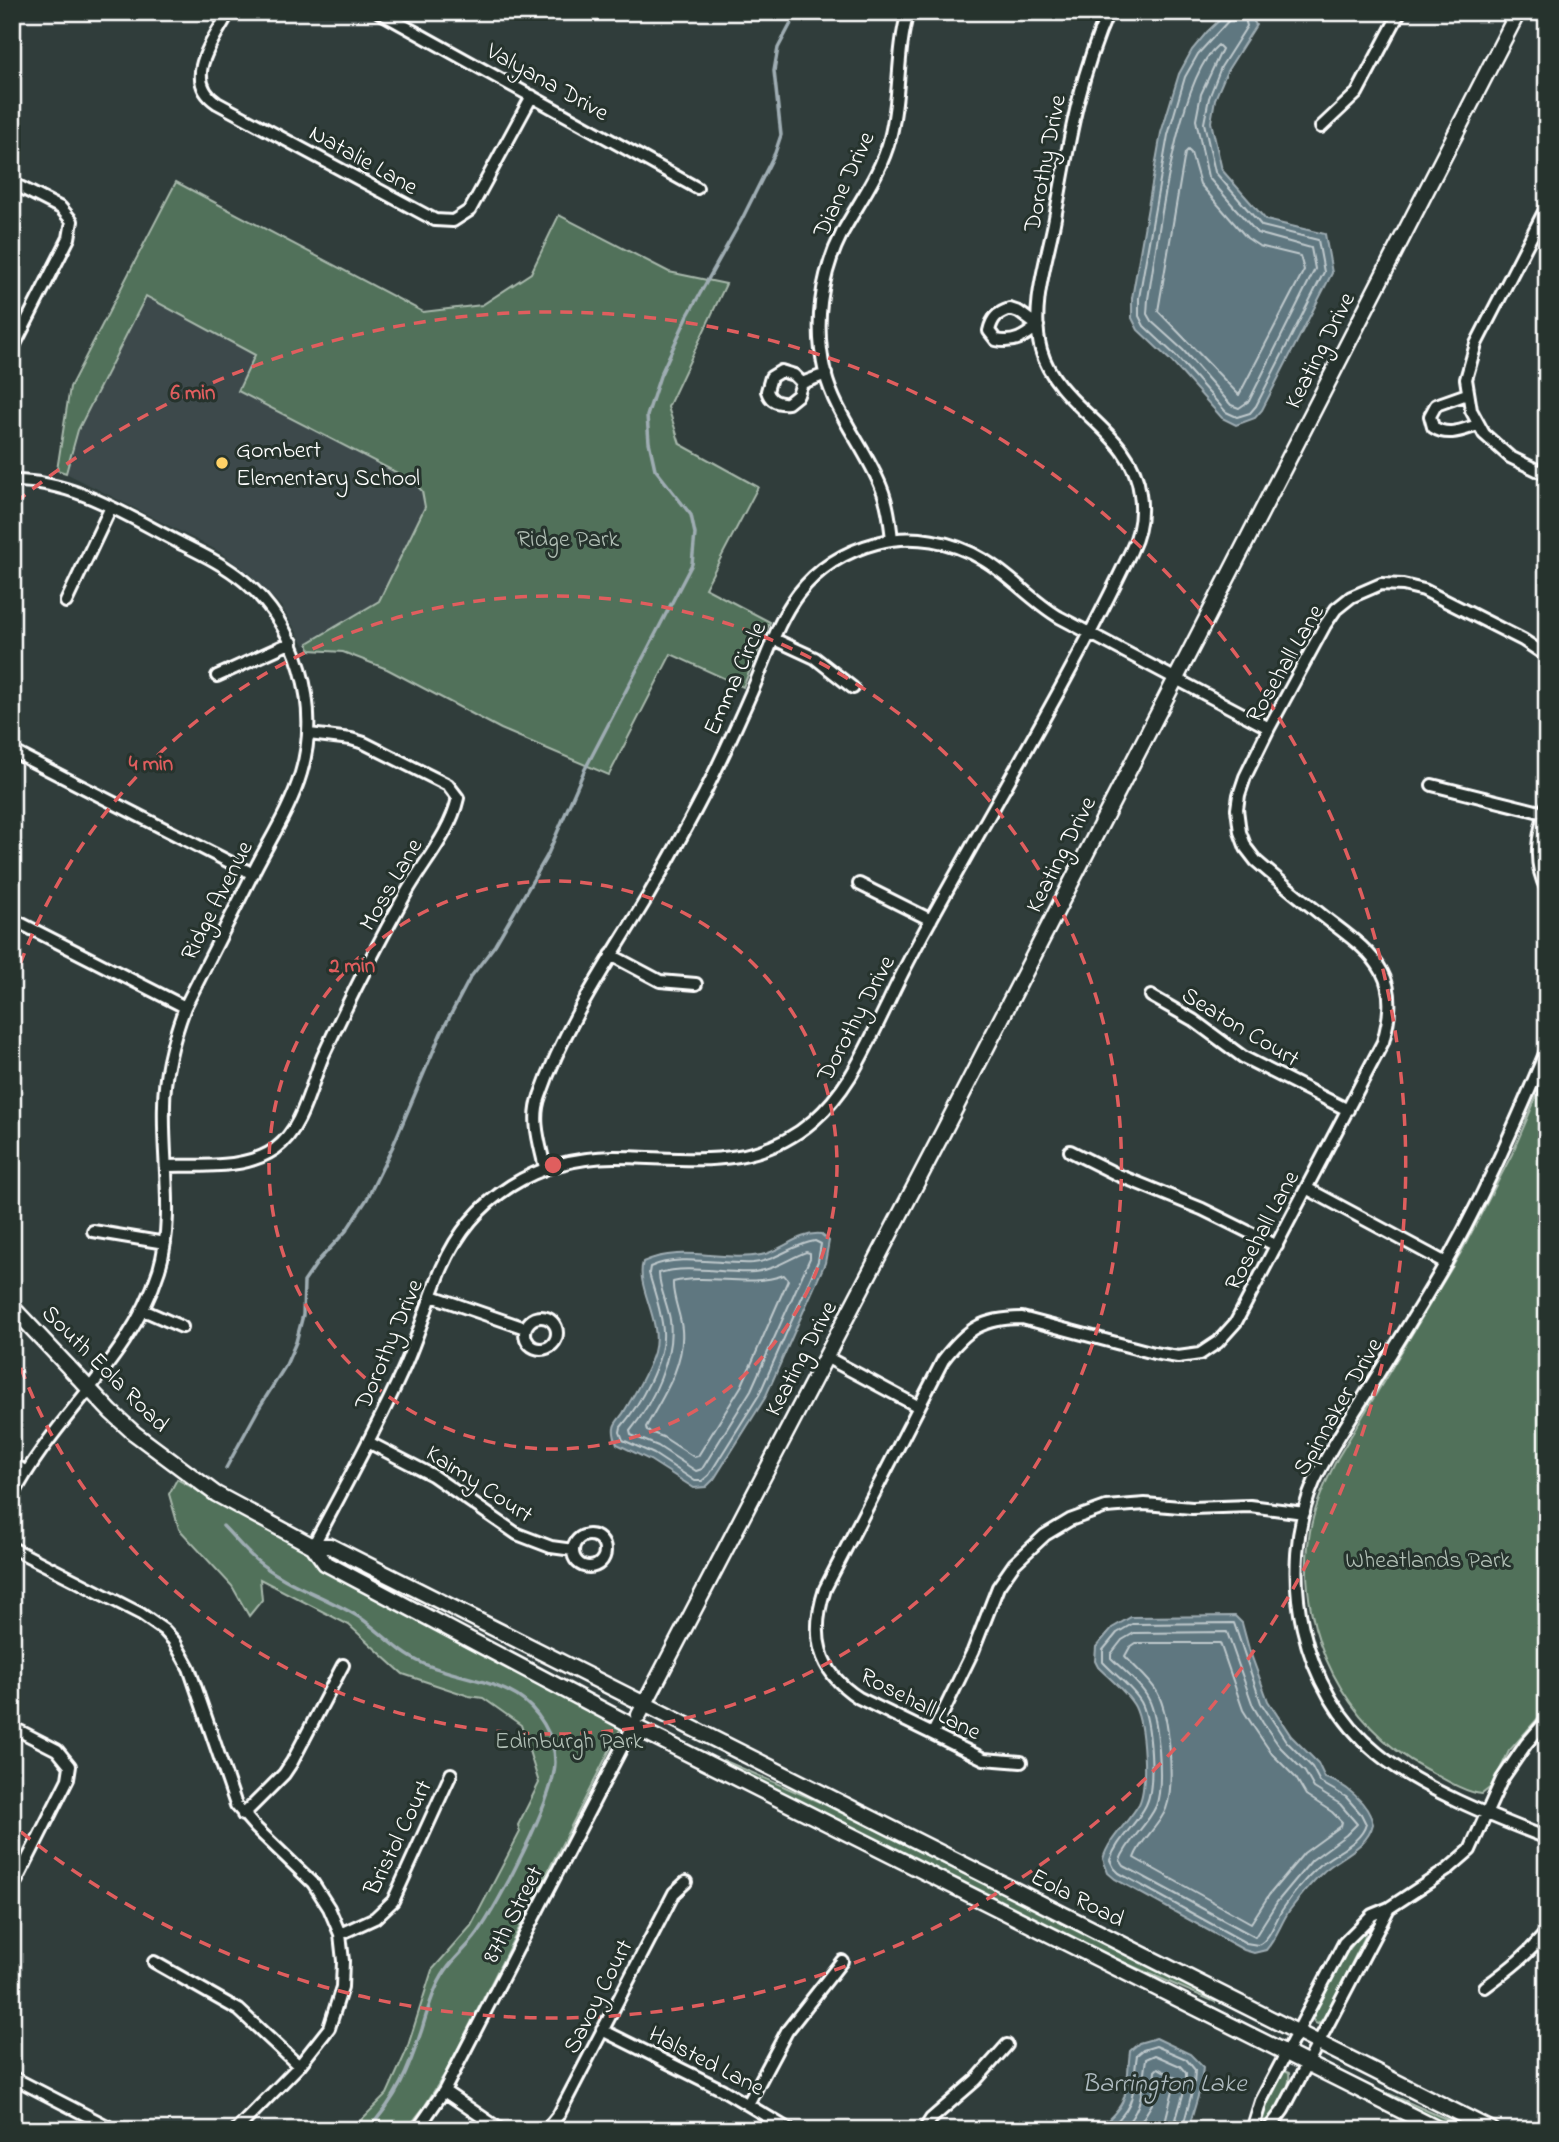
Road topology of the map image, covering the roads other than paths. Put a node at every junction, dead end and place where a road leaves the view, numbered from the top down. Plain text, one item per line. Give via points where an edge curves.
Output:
1 (229, 12) edge
2 (379, 12) edge
3 (908, 12) edge
4 (1108, 12) edge
5 (1399, 12) edge
6 (1518, 12) edge
7 (532, 96) junction
8 (1321, 127) dead end
9 (12, 183) edge
10 (698, 187) dead end
11 (1547, 206) edge
12 (12, 349) edge
13 (825, 374) junction
14 (802, 383) dead end
15 (1467, 394) junction
16 (1478, 425) junction
17 (1547, 475) edge
18 (12, 481) edge
19 (111, 506) junction
20 (892, 539) junction
21 (66, 602) dead end
22 (1089, 633) junction
23 (774, 639) junction
24 (292, 642) junction
25 (1547, 656) edge
26 (217, 676) dead end
27 (1176, 678) junction
28 (853, 688) dead end
29 (1269, 728) junction
30 (309, 734) junction
31 (12, 751) edge
32 (1432, 785) dead end
33 (1546, 809) edge
34 (253, 874) junction
35 (859, 884) dead end
36 (1547, 890) edge
37 (12, 919) edge
38 (931, 920) junction
39 (611, 955) junction
40 (696, 984) dead end
41 (1151, 996) dead end
42 (185, 1007) junction
43 (1547, 1049) edge
44 (1348, 1110) junction
45 (1070, 1151) dead end
46 (166, 1166) junction
47 (545, 1168) junction
48 (1308, 1189) junction
49 (93, 1231) dead end
50 (165, 1243) junction
51 (1277, 1246) junction
52 (1446, 1263) junction
53 (432, 1296) junction
54 (12, 1307) edge
55 (143, 1311) junction
56 (181, 1327) dead end
57 (525, 1328) dead end
58 (826, 1357) junction
59 (89, 1389) junction
60 (919, 1407) junction
61 (368, 1442) junction
62 (12, 1464) edge
63 (26, 1472) junction
64 (12, 1498) edge
65 (1304, 1513) junction
66 (313, 1546) junction
67 (12, 1548) edge
68 (573, 1550) dead end
69 (343, 1665) dead end
70 (639, 1715) junction
71 (1547, 1720) edge
72 (12, 1727) edge
73 (933, 1733) junction
74 (1021, 1762) dead end
75 (451, 1774) dead end
76 (1488, 1813) junction
77 (243, 1815) junction
78 (1547, 1838) edge
79 (686, 1882) dead end
80 (12, 1884) edge
81 (1389, 1908) junction
82 (1547, 1931) edge
83 (340, 1934) junction
84 (842, 1961) dead end
85 (154, 1962) dead end
86 (1485, 1987) dead end
87 (602, 2030) junction
88 (1297, 2032) junction
89 (1318, 2043) junction
90 (1007, 2045) dead end
91 (1286, 2052) junction
92 (1307, 2063) junction
93 (299, 2066) junction
94 (12, 2077) edge
95 (444, 2091) junction
96 (748, 2104) junction
97 (115, 2130) edge
98 (236, 2130) edge
99 (417, 2130) edge
100 (501, 2130) edge
101 (546, 2130) edge
102 (790, 2130) edge
103 (924, 2130) edge
104 (1252, 2130) edge
105 (1268, 2130) edge
106 (1440, 2130) edge
107 (1492, 2130) edge

1 - 7 street, Natalie Lane via 201,64 206,94 435,220 453,221 470,210
2 - 7 street, Valyana Drive
3 - 13 street, Diane Drive via 887,149 842,233 824,284 820,324
4 - 22 street, Dorothy Drive via 1078,94 1038,309 1041,350 1058,383 1115,440 1138,479 1141,516 1136,540
5 - 8 street via 1357,93
6 - 27 street, Keating Drive
7 - 10 street, Valyana Drive
9 - 12 street via 61,208 72,221 69,239
11 - 15 street via 1476,344 1466,379
13 - 14 street
13 - 20 street, Diane Drive via 881,486
15 - 16 street
15 - 16 street via 1436,405 1430,416 1433,427 1454,433
16 - 17 street via 1510,457
18 - 19 street, Ridge Avenue via 65,488
19 - 21 street
19 - 24 street, Ridge Avenue via 232,572 269,606
20 - 22 street, Emma Circle via 923,540 965,550 995,567 1050,612
20 - 23 street, Emma Circle via 845,555 812,578 794,600
22 - 27 street, Emma Circle
22 - 38 street, Dorothy Drive
23 - 28 street via 815,658
23 - 39 street, Emma Circle via 716,770
24 - 26 street
24 - 30 street, Ridge Avenue via 304,682
25 - 29 street, Rosehall Lane via 1424,590 1381,584 1351,597 1336,610
27 - 29 street, Emma Circle
27 - 58 street, Keating Drive
29 - 44 street, Rosehall Lane via 1239,795 1240,832 1246,848 1371,958 1383,973 1389,993 1383,1042
30 - 34 street, Ridge Avenue via 297,786
30 - 46 street, Moss Lane via 358,740 448,785 458,798 454,817 403,898 288,1137 253,1160
31 - 34 street
32 - 33 street
33 - 36 street via 1537,861
34 - 42 street, Ridge Avenue
35 - 38 street
37 - 42 street
38 - 47 street, Dorothy Drive via 847,1084 795,1134 757,1152 715,1160 595,1158
39 - 40 street via 660,981
39 - 47 street, Emma Circle via 570,1027 539,1097 535,1122
41 - 44 street, Seaton Court via 1243,1057
42 - 46 street, Ridge Avenue via 166,1078
43 - 52 street, Spinnaker Drive via 1489,1181
44 - 48 street, Rosehall Lane
45 - 51 street
46 - 50 street, Ridge Avenue
47 - 53 street, Dorothy Drive via 508,1187 478,1212 449,1255
48 - 51 street, Rosehall Lane
48 - 52 street
49 - 50 street
50 - 55 street, Ridge Avenue
51 - 60 street, Rosehall Lane via 1236,1322 1200,1354 1154,1353 1022,1318 1000,1318 971,1330 956,1343
52 - 65 street, Spinnaker Drive via 1329,1452
53 - 57 street
53 - 61 street, Dorothy Drive
54 - 59 street, South Eola Road
55 - 56 street
55 - 59 street, Ridge Avenue
58 - 60 street
58 - 70 street, Keating Drive
59 - 63 street, Ridge Avenue
59 - 66 street, South Eola Road via 134,1433 216,1494
60 - 73 street, Rosehall Lane via 825,1589 817,1633 820,1652 844,1688
61 - 66 street, Dorothy Drive
61 - 68 street, Kaimy Court via 432,1475 517,1534
62 - 63 street
63 - 64 street, Ridge Avenue
65 - 73 street via 1250,1506 1145,1504 1106,1507 1070,1520 1045,1535 1014,1564 998,1587
65 - 76 street, Spinnaker Drive via 1296,1585 1301,1624 1313,1663 1332,1699 1376,1752 1408,1774
66 - 70 street, South Eola Road via 330,1546
66 - 70 street, South Eola Road via 324,1563
67 - 77 street via 141,1614 174,1641 194,1683 230,1793
69 - 77 street via 284,1774
70 - 88 street, Eola Road
70 - 91 street, Eola Road
70 - 95 street, 87th Street
71 - 76 street via 1513,1761
72 - 80 street via 57,1750 70,1766 68,1779
73 - 74 street, Rosehall Lane via 984,1759
75 - 83 street, Bristol Court via 393,1901 375,1918
76 - 78 street, Spinnaker Drive
76 - 81 street via 1460,1860
77 - 83 street via 313,1883
79 - 87 street, Savoy Court via 674,1893
81 - 88 street via 1372,1915 1343,1943
81 - 89 street
82 - 86 street via 1534,1948
83 - 93 street via 343,1975 338,2003 321,2041
84 - 96 street via 787,2031
85 - 93 street via 239,2010
87 - 96 street, Halsted Lane
87 - 101 street, Savoy Court via 559,2114
88 - 89 street, Eola Road
88 - 91 street
89 - 92 street
89 - 107 street, Eola Road
90 - 103 street
91 - 92 street, Eola Road
91 - 104 street
92 - 105 street
92 - 106 street, Eola Road
93 - 98 street
94 - 97 street
95 - 99 street, 87th Street
95 - 100 street
96 - 102 street, Halsted Lane

